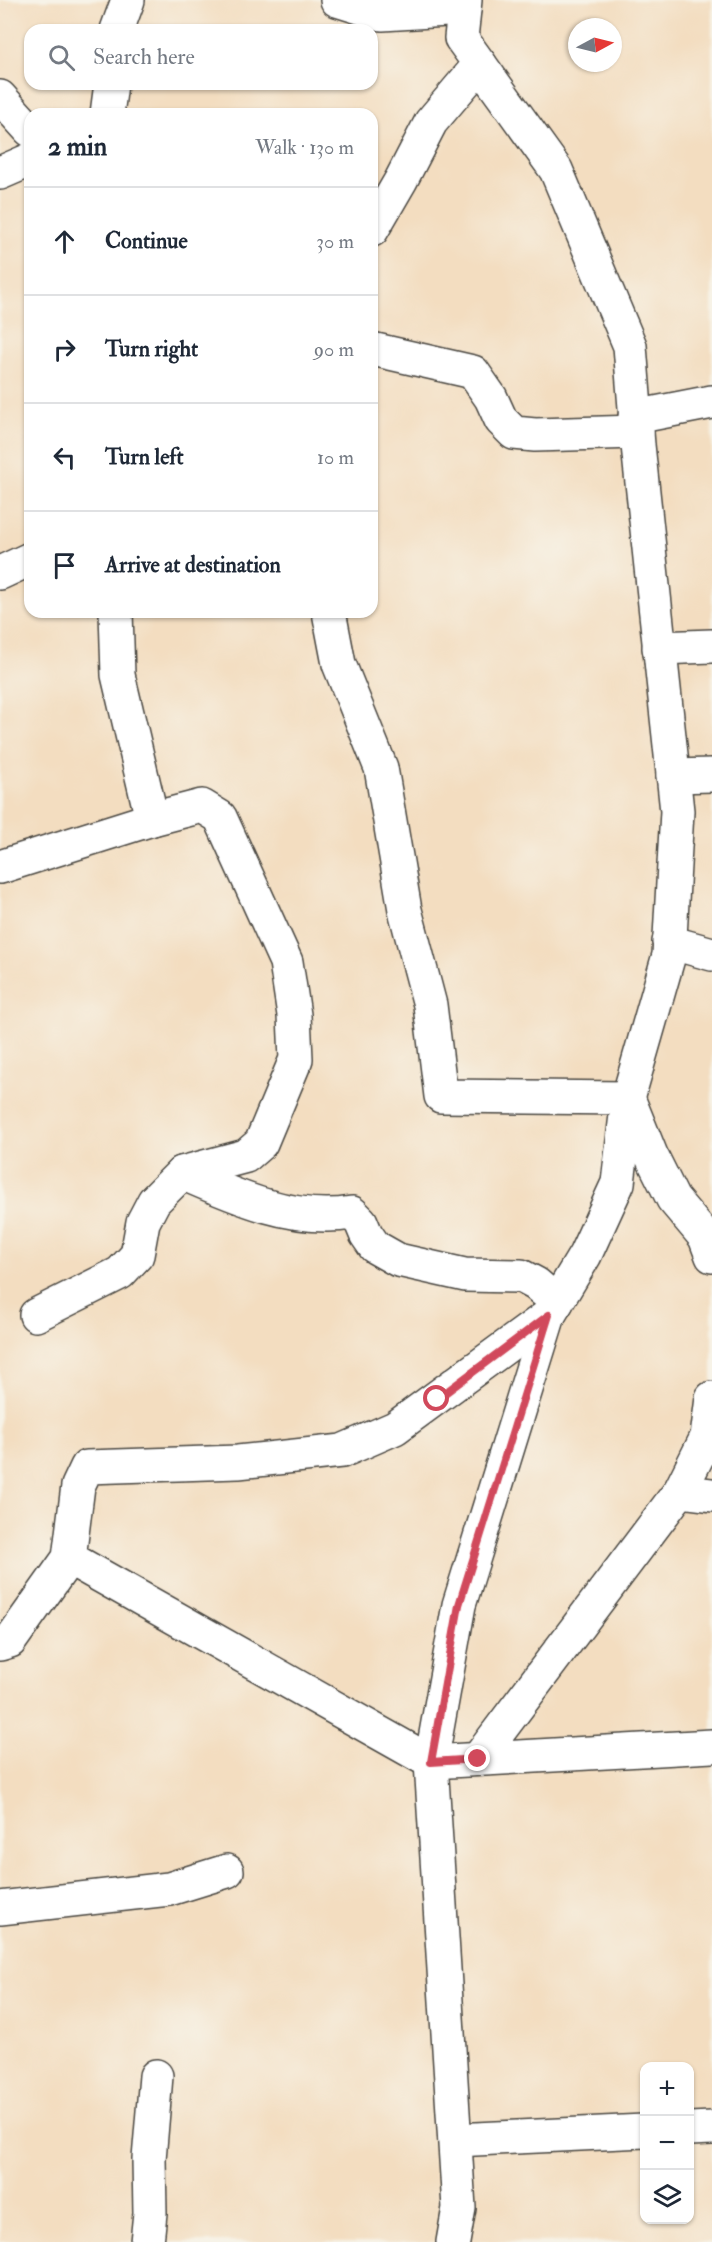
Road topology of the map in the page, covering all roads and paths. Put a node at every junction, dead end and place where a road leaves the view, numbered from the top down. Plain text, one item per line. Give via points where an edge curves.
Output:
1 (128, 0) edge
2 (337, 0) edge
3 (464, 4) edge
4 (119, 24) edge
5 (480, 64) junction
6 (110, 90) edge
7 (0, 97) edge
8 (108, 108) edge
9 (24, 123) edge
10 (24, 163) edge
11 (0, 173) edge
12 (378, 220) edge
13 (378, 349) edge
14 (712, 402) edge
15 (636, 424) junction
16 (24, 562) edge
17 (0, 573) edge
18 (116, 618) edge
19 (330, 618) edge
20 (712, 646) edge
21 (659, 648) junction
22 (712, 775) edge
23 (673, 776) junction
24 (152, 819) junction
25 (0, 867) edge
26 (669, 942) junction
27 (712, 954) edge
28 (628, 1098) junction
29 (182, 1173) junction
30 (710, 1243) edge
31 (553, 1308) junction
32 (36, 1315) dead end
33 (712, 1398) edge
34 (680, 1491) junction
35 (712, 1495) edge
36 (69, 1558) junction
37 (0, 1644) edge
38 (712, 1746) edge
39 (478, 1759) junction
40 (431, 1762) junction
41 (227, 1871) dead end
42 (0, 1908) edge
43 (156, 2076) dead end
44 (712, 2128) edge
45 (694, 2129) edge
46 (640, 2131) edge
47 (455, 2140) junction
48 (147, 2242) edge
49 (453, 2242) edge

1 - 4 street
2 - 3 street via 382,14
3 - 5 street via 461,38
5 - 12 street via 431,122
5 - 15 street via 556,170 630,346
6 - 8 street
7 - 9 street
10 - 11 street
13 - 15 street via 473,372 501,420 514,433 535,435
14 - 15 street
15 - 21 street
16 - 17 street
18 - 24 street via 118,675
19 - 28 street via 339,664 381,768 405,910 430,1005 441,1096
20 - 21 street
21 - 23 street
22 - 23 street
23 - 26 street via 677,811
24 - 25 street
24 - 29 street via 202,806 220,817 286,962 294,1015 296,1059 261,1143 246,1156
26 - 27 street
26 - 28 street via 669,955
28 - 30 street via 673,1200
28 - 31 street via 618,1183 585,1255
29 - 31 street via 294,1213 352,1213 375,1247 398,1260 465,1275 521,1276 536,1284
29 - 32 street via 154,1201 142,1222 137,1256 120,1273
31 - 36 street via 396,1428 342,1451 238,1462 87,1467 78,1486
31 - 40 street via 459,1605
33 - 34 street via 707,1437
34 - 35 street
34 - 39 street
36 - 37 street via 10,1641
36 - 40 street
38 - 39 street
39 - 40 street
40 - 47 street
41 - 42 street via 169,1889
43 - 48 street
44 - 45 street
46 - 47 street
47 - 49 street via 459,2208

